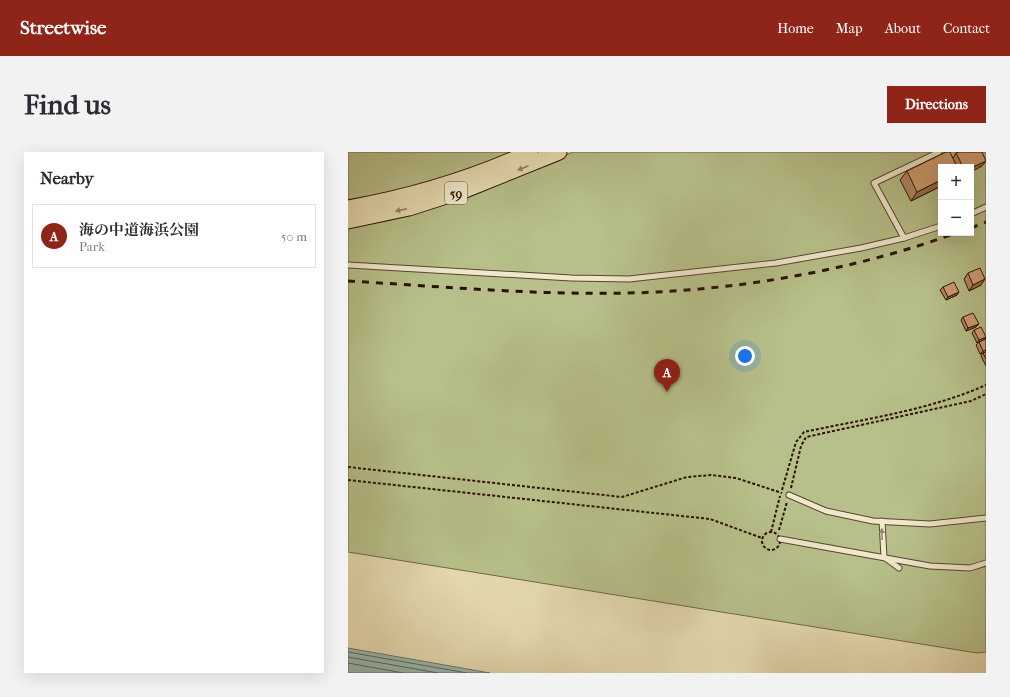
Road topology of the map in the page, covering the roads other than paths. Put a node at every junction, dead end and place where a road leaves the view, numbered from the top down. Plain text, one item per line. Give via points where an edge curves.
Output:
1 (530, 152) edge
2 (559, 152) edge
3 (939, 152) edge
4 (986, 207) edge
5 (348, 208) edge
6 (974, 213) edge
7 (348, 221) edge
8 (938, 227) edge
9 (904, 238) junction
10 (348, 265) edge
11 (789, 495) road end
12 (986, 518) edge
13 (882, 521) junction
14 (779, 537) road end
15 (884, 558) junction
16 (986, 563) edge
17 (899, 568) dead end

1 - 5 main road, 59 via 460,179 404,196
2 -> 7 main road, 59 via 472,188 416,206
3 - 9 lane via 874,182
4 - 6 lane
8 - 9 lane
9 - 10 lane via 776,263 629,279
11 - 13 lane via 826,511
12 - 13 lane via 930,524
15 -> 13 lane
14 - 15 lane
15 - 16 lane via 930,566 970,568
15 - 17 lane

